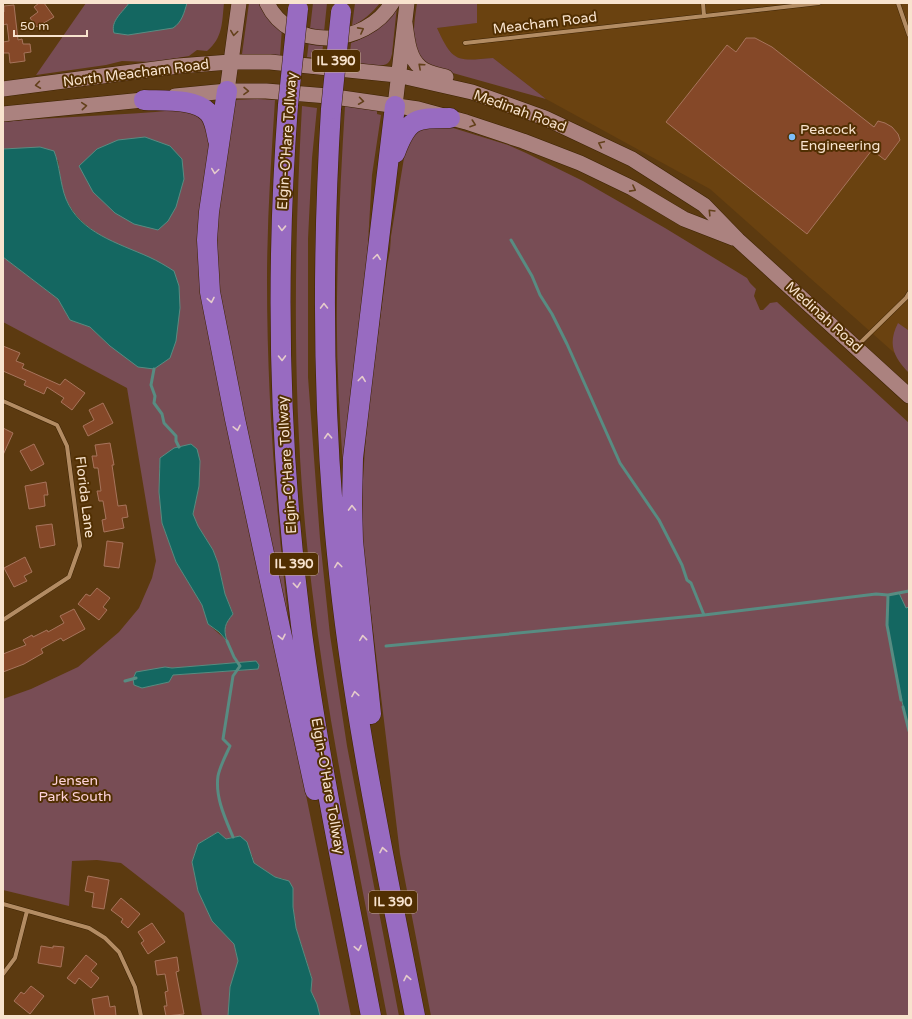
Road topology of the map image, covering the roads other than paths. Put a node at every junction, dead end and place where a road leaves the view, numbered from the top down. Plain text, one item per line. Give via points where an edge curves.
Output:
1 (239, 3) edge
2 (267, 3) edge
3 (392, 3) edge
4 (407, 3) edge
5 (703, 3) edge
6 (819, 3) edge
7 (898, 3) edge
8 (298, 6) edge
9 (341, 8) edge
10 (704, 16) junction
11 (405, 24) junction
12 (909, 35) edge
13 (465, 43) dead end
14 (230, 62) junction
15 (270, 62) joint
16 (397, 75) junction
17 (3, 89) edge
18 (227, 91) junction
19 (266, 91) joint
20 (144, 100) junction
21 (395, 106) junction
22 (3, 114) edge
23 (450, 118) junction
24 (546, 118) junction
25 (219, 144) junction
26 (387, 173) junction
27 (738, 240) junction
28 (909, 293) edge
29 (856, 347) junction
30 (909, 396) edge
31 (3, 400) edge
32 (3, 620) edge
33 (372, 788) junction
34 (3, 904) edge
35 (27, 911) junction
36 (354, 927) junction
37 (3, 974) edge
38 (141, 1016) edge
39 (372, 1016) edge
40 (415, 1016) edge

1 -> 14 main road
2 -> 3 main road via 278,18 290,28 318,38 348,36 362,31 375,22
4 - 11 main road
5 - 10 street
6 - 10 street, Meacham Road
7 - 12 street
8 -> 36 highway, Elgin-O'Hare Tollway / IL 390, bridge via 283,190 281,275 284,446 301,626
33 -> 9 highway, IL 390, bridge via 348,647 337,556 326,392 325,238 331,109
10 - 13 street, Meacham Road
11 - 16 main road
24 -> 11 main road via 524,101 419,67 408,44
14 - 15 main road, North Meacham Road
14 -> 17 main road, North Meacham Road via 178,66
14 - 18 main road
15 - 16 main road, Medinah Road
16 - 21 main road
16 - 24 main road, Medinah Road via 472,92
18 -> 19 main road, North Meacham Road
18 - 20 main road, North Meacham Road
18 - 25 highway
19 -> 21 main road, Medinah Road via 328,96
22 -> 20 main road, North Meacham Road
20 - 25 highway via 183,102 199,106 210,114
21 - 23 main road, Medinah Road
21 - 26 highway
23 - 26 highway via 418,120 407,127
23 -> 27 main road, Medinah Road via 524,141 580,163 632,188 684,219
27 -> 24 main road, Medinah Road via 704,205 632,158
25 -> 36 highway via 207,240 210,292 333,876
33 -> 26 highway via 375,751 353,541 353,458
27 - 29 main road, Medinah Road
28 - 29 street
29 - 30 main road, Medinah Road
31 - 32 street, Florida Lane via 57,425 67,446 80,546 69,577
40 -> 33 highway, IL 390
34 - 35 street
35 - 37 street via 15,958
35 - 38 street via 89,928 105,938 119,952 135,987
36 -> 39 highway, Elgin-O'Hare Tollway / IL 390

